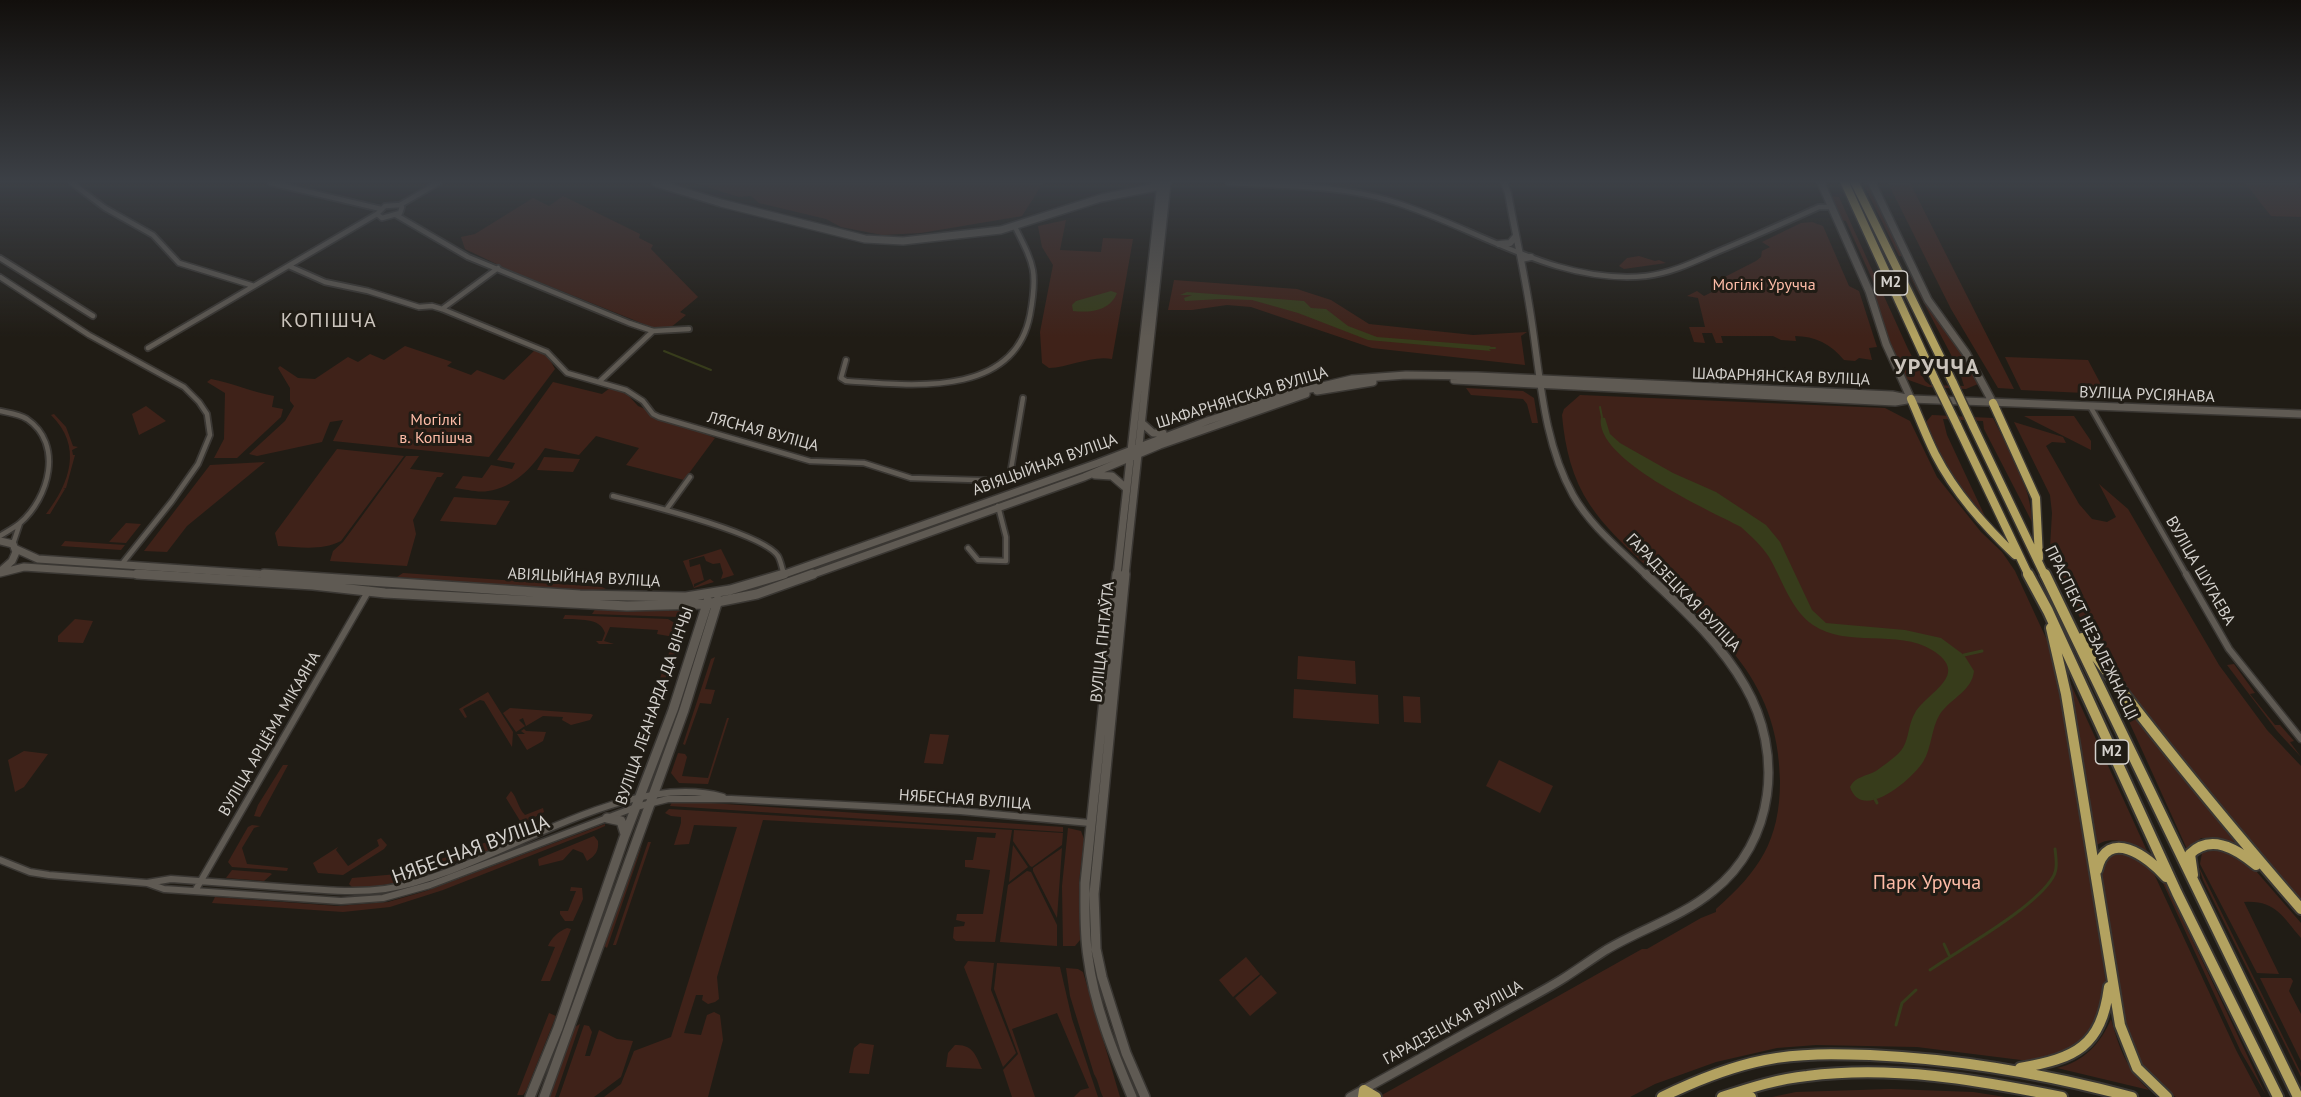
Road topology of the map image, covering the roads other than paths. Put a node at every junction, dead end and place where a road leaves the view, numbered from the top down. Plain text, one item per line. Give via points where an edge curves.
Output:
1 (150, 234) edge
2 (343, 234) edge
3 (431, 234) edge
4 (846, 234) edge
5 (963, 234) edge
6 (1019, 234) edge
7 (1155, 234) edge
8 (1160, 234) edge
9 (1476, 234) edge
10 (1758, 234) edge
11 (1844, 234) edge
12 (1868, 234) edge
13 (1880, 234) edge
14 (1896, 234) edge
15 (1516, 236) joint
16 (1499, 244) junction
17 (1520, 256) junction
18 (1531, 257) joint
19 (0, 258) edge
20 (289, 266) junction
21 (498, 268) junction
22 (0, 276) edge
23 (254, 286) junction
24 (442, 309) junction
25 (93, 316) dead end
26 (689, 329) dead end
27 (653, 331) junction
28 (148, 348) dead end
29 (846, 360) dead end
30 (599, 382) junction
31 (1542, 382) junction
32 (1023, 398) dead end
33 (1911, 399) junction
34 (1993, 402) junction
35 (2090, 406) junction
36 (0, 411) edge
37 (2301, 414) edge
38 (1143, 424) junction
39 (1179, 431) junction
40 (1140, 449) junction
41 (1130, 454) junction
42 (690, 477) dead end
43 (1084, 477) junction
44 (1126, 488) junction
45 (613, 496) dead end
46 (998, 506) junction
47 (666, 510) junction
48 (20, 523) junction
49 (920, 526) junction
50 (0, 536) edge
51 (910, 538) junction
52 (0, 541) edge
53 (890, 542) junction
54 (14, 547) junction
55 (968, 548) dead end
56 (2021, 560) junction
57 (121, 565) junction
58 (0, 572) edge
59 (784, 574) junction
60 (2044, 575) junction
61 (375, 581) junction
62 (369, 590) junction
63 (716, 598) junction
64 (707, 604) junction
65 (2048, 611) junction
66 (2065, 613) junction
67 (2301, 739) edge
68 (640, 796) junction
69 (651, 798) junction
70 (731, 799) joint
71 (636, 807) junction
72 (607, 818) junction
73 (1095, 823) junction
74 (624, 836) junction
75 (0, 860) edge
76 (457, 866) junction
77 (455, 876) junction
78 (201, 881) junction
79 (147, 883) junction
80 (2195, 889) junction
81 (195, 891) junction
82 (2177, 893) junction
83 (2097, 894) junction
84 (2301, 909) edge
85 (2301, 917) edge
86 (2107, 956) junction
87 (2015, 1069) junction
88 (1364, 1093) edge
89 (2038, 1094) edge
90 (1727, 1095) edge
91 (530, 1097) edge
92 (544, 1097) edge
93 (1132, 1097) edge
94 (1145, 1097) edge
95 (1350, 1097) edge
96 (1376, 1097) edge
97 (1662, 1097) edge
98 (1751, 1097) edge
99 (2062, 1097) edge
100 (2132, 1097) edge
101 (2167, 1097) edge
102 (2278, 1097) edge
103 (2298, 1097) edge

1 - 23 street via 179,263
2 - 20 street
3 - 21 street via 468,257
4 - 5 main road via 919,241
6 - 29 street via 1033,262 1033,292 1024,336 999,364 975,376 932,385 846,381 841,378
7 - 41 main road, ВУЛІЦА ГІНТАЎТА
8 - 38 main road, ВУЛІЦА ГІНТАЎТА
9 - 16 street
10 - 18 street via 1654,275 1602,277
11 - 33 main road
12 - 56 highway, ПРАСПЕКТ НЕЗАЛЕЖНАСЦІ / М2, bridge
13 - 60 highway, ПРАСПЕКТ НЕЗАЛЕЖНАСЦІ / М2, bridge
14 - 34 main road via 1928,300 1966,353
15 - 16 street via 1510,243
15 - 17 street, ГАРАДЗЕЦКАЯ ВУЛІЦА
16 - 17 street
17 - 18 street
17 - 31 street, ГАРАДЗЕЦКАЯ ВУЛІЦА
19 - 25 street
20 - 23 street
20 - 24 street, ЛЯСНАЯ ВУЛІЦА via 325,282 419,307
21 - 24 street
21 - 27 street
22 - 57 street via 89,335 180,385 194,395 206,413 210,435 205,453
23 - 28 street
24 - 30 street, ЛЯСНАЯ ВУЛІЦА via 539,348 554,357 567,373
26 - 27 street
27 - 30 street
30 - 32 street, ЛЯСНАЯ ВУЛІЦА via 626,390 659,417 801,459 864,464 911,478 1009,481
31 - 33 main road, ШАФАРНЯНСКАЯ ВУЛІЦА via 1895,402
31 - 39 main road, ШАФАРНЯНСКАЯ ВУЛІЦА via 1406,375 1352,379 1289,394
31 - 40 main road, ШАФАРНЯНСКАЯ ВУЛІЦА via 1424,379 1348,385 1292,398
31 - 88 street, ГАРАДЗЕЦКАЯ ВУЛІЦА via 1559,461 1573,495 1602,532 1714,641 1746,686 1759,715 1768,752 1764,818 1743,863 1701,901 1593,958
33 - 34 main road, ШАФАРНЯНСКАЯ ВУЛІЦА
33 - 56 highway via 1933,451 1956,489
34 - 35 main road, ВУЛІЦА РУСІЯНАВА
34 - 60 highway via 2036,498 2037,543
35 - 37 main road, ВУЛІЦА РУСІЯНАВА
35 - 67 street, ВУЛІЦА ШУГАЕВА via 2229,649
36 - 48 street via 27,418 50,451 45,485
38 - 39 main road via 1157,434
38 - 40 main road, ВУЛІЦА ГІНТАЎТА
39 - 40 main road, ШАФАРНЯНСКАЯ ВУЛІЦА
40 - 41 main road, АВІЯЦЫЙНАЯ ВУЛІЦА
40 - 73 main road, ВУЛІЦА ГІНТАЎТА
41 - 43 main road, АВІЯЦЫЙНАЯ ВУЛІЦА
41 - 44 main road, ВУЛІЦА ГІНТАЎТА
41 - 49 main road, АВІЯЦЫЙНАЯ ВУЛІЦА
42 - 47 street
43 - 44 main road via 1108,474
43 - 46 main road, АВІЯЦЫЙНАЯ ВУЛІЦА
44 - 73 main road, ВУЛІЦА ГІНТАЎТА
45 - 47 street
46 - 51 main road, АВІЯЦЫЙНАЯ ВУЛІЦА
46 - 55 street via 1006,537 1006,561 978,560
47 - 59 street via 761,542 778,556
48 - 50 street
48 - 54 street
49 - 51 main road via 920,531
49 - 53 main road, АВІЯЦЫЙНАЯ ВУЛІЦА
51 - 53 main road, АВІЯЦЫЙНАЯ ВУЛІЦА
52 - 54 main road, АВІЯЦЫЙНАЯ ВУЛІЦА
53 - 59 main road, АВІЯЦЫЙНАЯ ВУЛІЦА
53 - 63 main road, АВІЯЦЫЙНАЯ ВУЛІЦА via 757,594
54 - 57 main road, АВІЯЦЫЙНАЯ ВУЛІЦА via 38,559
54 - 58 main road via 12,561
56 - 65 highway, ПРАСПЕКТ НЕЗАЛЕЖНАСЦІ / М2
57 - 61 main road, АВІЯЦЫЙНАЯ ВУЛІЦА
58 - 62 main road, АВІЯЦЫЙНАЯ ВУЛІЦА via 24,567
59 - 63 main road, АВІЯЦЫЙНАЯ ВУЛІЦА
60 - 66 highway, ПРАСПЕКТ НЕЗАЛЕЖНАСЦІ / М2
61 - 62 main road
61 - 63 main road, АВІЯЦЫЙНАЯ ВУЛІЦА via 580,595
62 - 64 main road, АВІЯЦЫЙНАЯ ВУЛІЦА via 642,607
62 - 78 street, ВУЛІЦА АРЦЁМА МІКАЯНА
63 - 64 main road, АВІЯЦЫЙНАЯ ВУЛІЦА
63 - 69 main road, ВУЛІЦА ЛЕАНАРДА ДА ВІНЧЫ via 684,710
64 - 68 main road, ВУЛІЦА ЛЕАНАРДА ДА ВІНЧЫ
65 - 82 highway, ПРАСПЕКТ НЕЗАЛЕЖНАСЦІ / М2
65 - 83 highway via 2066,694
66 - 80 highway, ПРАСПЕКТ НЕЗАЛЕЖНАСЦІ / М2
66 - 84 highway via 2141,718
68 - 69 street, НЯБЕСНАЯ ВУЛІЦА
68 - 71 main road, ВУЛІЦА ЛЕАНАРДА ДА ВІНЧЫ
68 - 76 street, НЯБЕСНАЯ ВУЛІЦА
69 - 70 street, НЯБЕСНАЯ ВУЛІЦА
69 - 71 street, НЯБЕСНАЯ ВУЛІЦА
69 - 92 main road, ВУЛІЦА ЛЕАНАРДА ДА ВІНЧЫ
70 - 73 street, НЯБЕСНАЯ ВУЛІЦА
71 - 72 street, НЯБЕСНАЯ ВУЛІЦА
71 - 74 main road, ВУЛІЦА ЛЕАНАРДА ДА ВІНЧЫ
72 - 74 main road via 622,821
72 - 77 street, НЯБЕСНАЯ ВУЛІЦА
73 - 93 main road, ВУЛІЦА ГІНТАЎТА via 1084,883 1090,970
73 - 94 main road, ВУЛІЦА ГІНТАЎТА via 1097,958 1112,1011
74 - 91 main road, ВУЛІЦА ЛЕАНАРДА ДА ВІНЧЫ via 565,1009
75 - 79 street, НЯБЕСНАЯ ВУЛІЦА via 40,874
76 - 77 street
76 - 78 street, НЯБЕСНАЯ ВУЛІЦА via 404,885 361,892
77 - 81 street, НЯБЕСНАЯ ВУЛІЦА via 403,894 365,900
78 - 79 street, НЯБЕСНАЯ ВУЛІЦА via 171,879
78 - 81 street, ВУЛІЦА АРЦЁМА МІКАЯНА
79 - 81 street, НЯБЕСНАЯ ВУЛІЦА via 164,889
80 - 85 highway via 2190,854 2203,844 2224,846 2259,868
80 - 103 highway, ПРАСПЕКТ НЕЗАЛЕЖНАСЦІ / М2
82 - 83 highway via 2150,861 2127,849 2111,848 2098,858
82 - 102 highway, ПРАСПЕКТ НЕЗАЛЕЖНАСЦІ / М2
83 - 86 highway
86 - 87 highway via 2108,1008 2096,1034 2070,1057
86 - 101 highway via 2130,1057
87 - 97 highway via 1911,1056 1799,1055 1723,1072
87 - 100 highway
88 - 95 street, ГАРАДЗЕЦКАЯ ВУЛІЦА
88 - 96 highway
89 - 90 highway via 1985,1081 1860,1072 1784,1078
89 - 99 highway
90 - 98 highway

